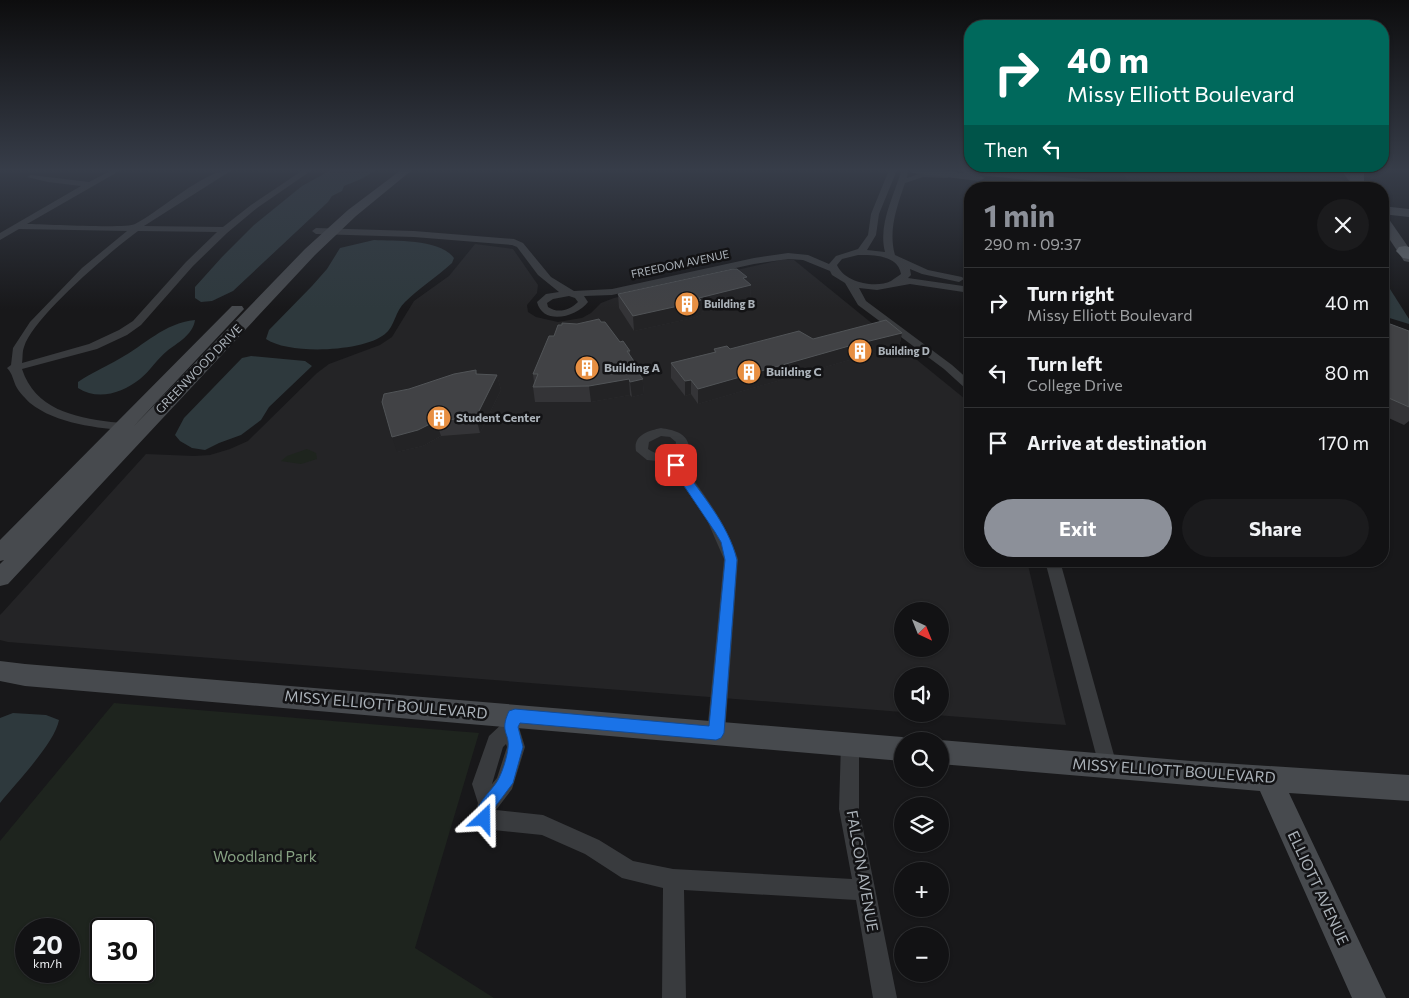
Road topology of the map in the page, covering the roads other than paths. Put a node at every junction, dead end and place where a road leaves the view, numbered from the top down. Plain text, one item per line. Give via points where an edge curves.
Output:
1 (32, 217) edge
2 (154, 217) edge
3 (241, 217) edge
4 (337, 217) edge
5 (343, 217) edge
6 (875, 217) edge
7 (891, 217) edge
8 (1389, 219) edge
9 (1409, 220) edge
10 (16, 226) junction
11 (137, 228) junction
12 (1389, 228) edge
13 (224, 230) junction
14 (323, 231) junction
15 (0, 237) edge
16 (861, 252) junction
17 (1408, 254) edge
18 (845, 255) junction
19 (890, 257) junction
20 (754, 261) junction
21 (902, 263) junction
22 (832, 268) junction
23 (544, 277) junction
24 (964, 280) edge
25 (849, 282) junction
26 (898, 282) junction
27 (880, 286) junction
28 (964, 289) edge
29 (612, 292) junction
30 (572, 294) junction
31 (550, 296) junction
32 (582, 305) junction
33 (874, 311) junction
34 (13, 368) junction
35 (964, 382) edge
36 (121, 426) junction
37 (142, 428) junction
38 (670, 457) dead end
39 (0, 553) edge
40 (1054, 567) edge
41 (0, 578) edge
42 (6, 674) edge
43 (513, 721) junction
44 (716, 733) junction
45 (850, 744) junction
46 (894, 747) edge
47 (949, 753) edge
48 (1108, 766) junction
49 (1268, 779) junction
50 (1409, 788) edge
51 (673, 879) junction
52 (864, 890) junction
53 (674, 998) edge
54 (885, 998) edge
55 (1369, 998) edge

1 - 10 street
2 - 11 street
3 - 13 street
4 - 14 street, GREENWOOD DRIVE
5 - 14 street, GREENWOOD DRIVE
6 - 16 street via 872,235
7 - 19 street via 887,228
8 - 9 street
10 - 11 street
10 - 15 street
11 - 13 street
11 - 34 street via 98,259 36,320 18,348
12 - 17 street
13 - 34 street via 126,331 83,351
14 - 23 street, FREEDOM AVENUE via 514,242 520,245
14 - 36 street, GREENWOOD DRIVE
14 - 37 street, GREENWOOD DRIVE
16 - 18 street, FREEDOM AVENUE
16 - 19 street
18 - 20 street, FREEDOM AVENUE via 791,251
18 - 22 street via 833,262
19 - 21 street
20 - 22 street, FREEDOM AVENUE via 805,257
20 - 29 street, FREEDOM AVENUE
21 - 24 street via 925,272
21 - 26 street via 907,269 906,275
22 - 25 street, FREEDOM AVENUE via 834,273
23 - 30 street, FREEDOM AVENUE via 560,290
23 - 31 street, FREEDOM AVENUE
25 - 27 street
25 - 33 street via 862,303
26 - 27 street
26 - 28 street
27 - 33 street via 870,298
29 - 30 street, FREEDOM AVENUE
29 - 32 street, FREEDOM AVENUE
30 - 31 street, FREEDOM AVENUE
30 - 32 street, FREEDOM AVENUE via 582,299
31 - 32 street, FREEDOM AVENUE via 542,302 548,312 568,313
33 - 35 street
34 - 36 street via 22,392 43,409 78,420
36 - 37 street
36 - 39 street, GREENWOOD DRIVE
37 - 41 street, GREENWOOD DRIVE
38 - 44 street via 727,542 731,560
40 - 48 street
42 - 43 street, MISSY ELLIOTT BOULEVARD
43 - 44 street, MISSY ELLIOTT BOULEVARD
43 - 51 street via 516,747 505,783 486,811 543,825 592,847 629,871
44 - 45 street, MISSY ELLIOTT BOULEVARD
45 - 46 street, MISSY ELLIOTT BOULEVARD
45 - 52 street, FALCON AVENUE via 849,809
47 - 48 street, MISSY ELLIOTT BOULEVARD
48 - 49 street, MISSY ELLIOTT BOULEVARD
49 - 50 street, MISSY ELLIOTT BOULEVARD
49 - 55 street, ELLIOTT AVENUE
51 - 52 street
51 - 53 street
52 - 54 street, FALCON AVENUE

